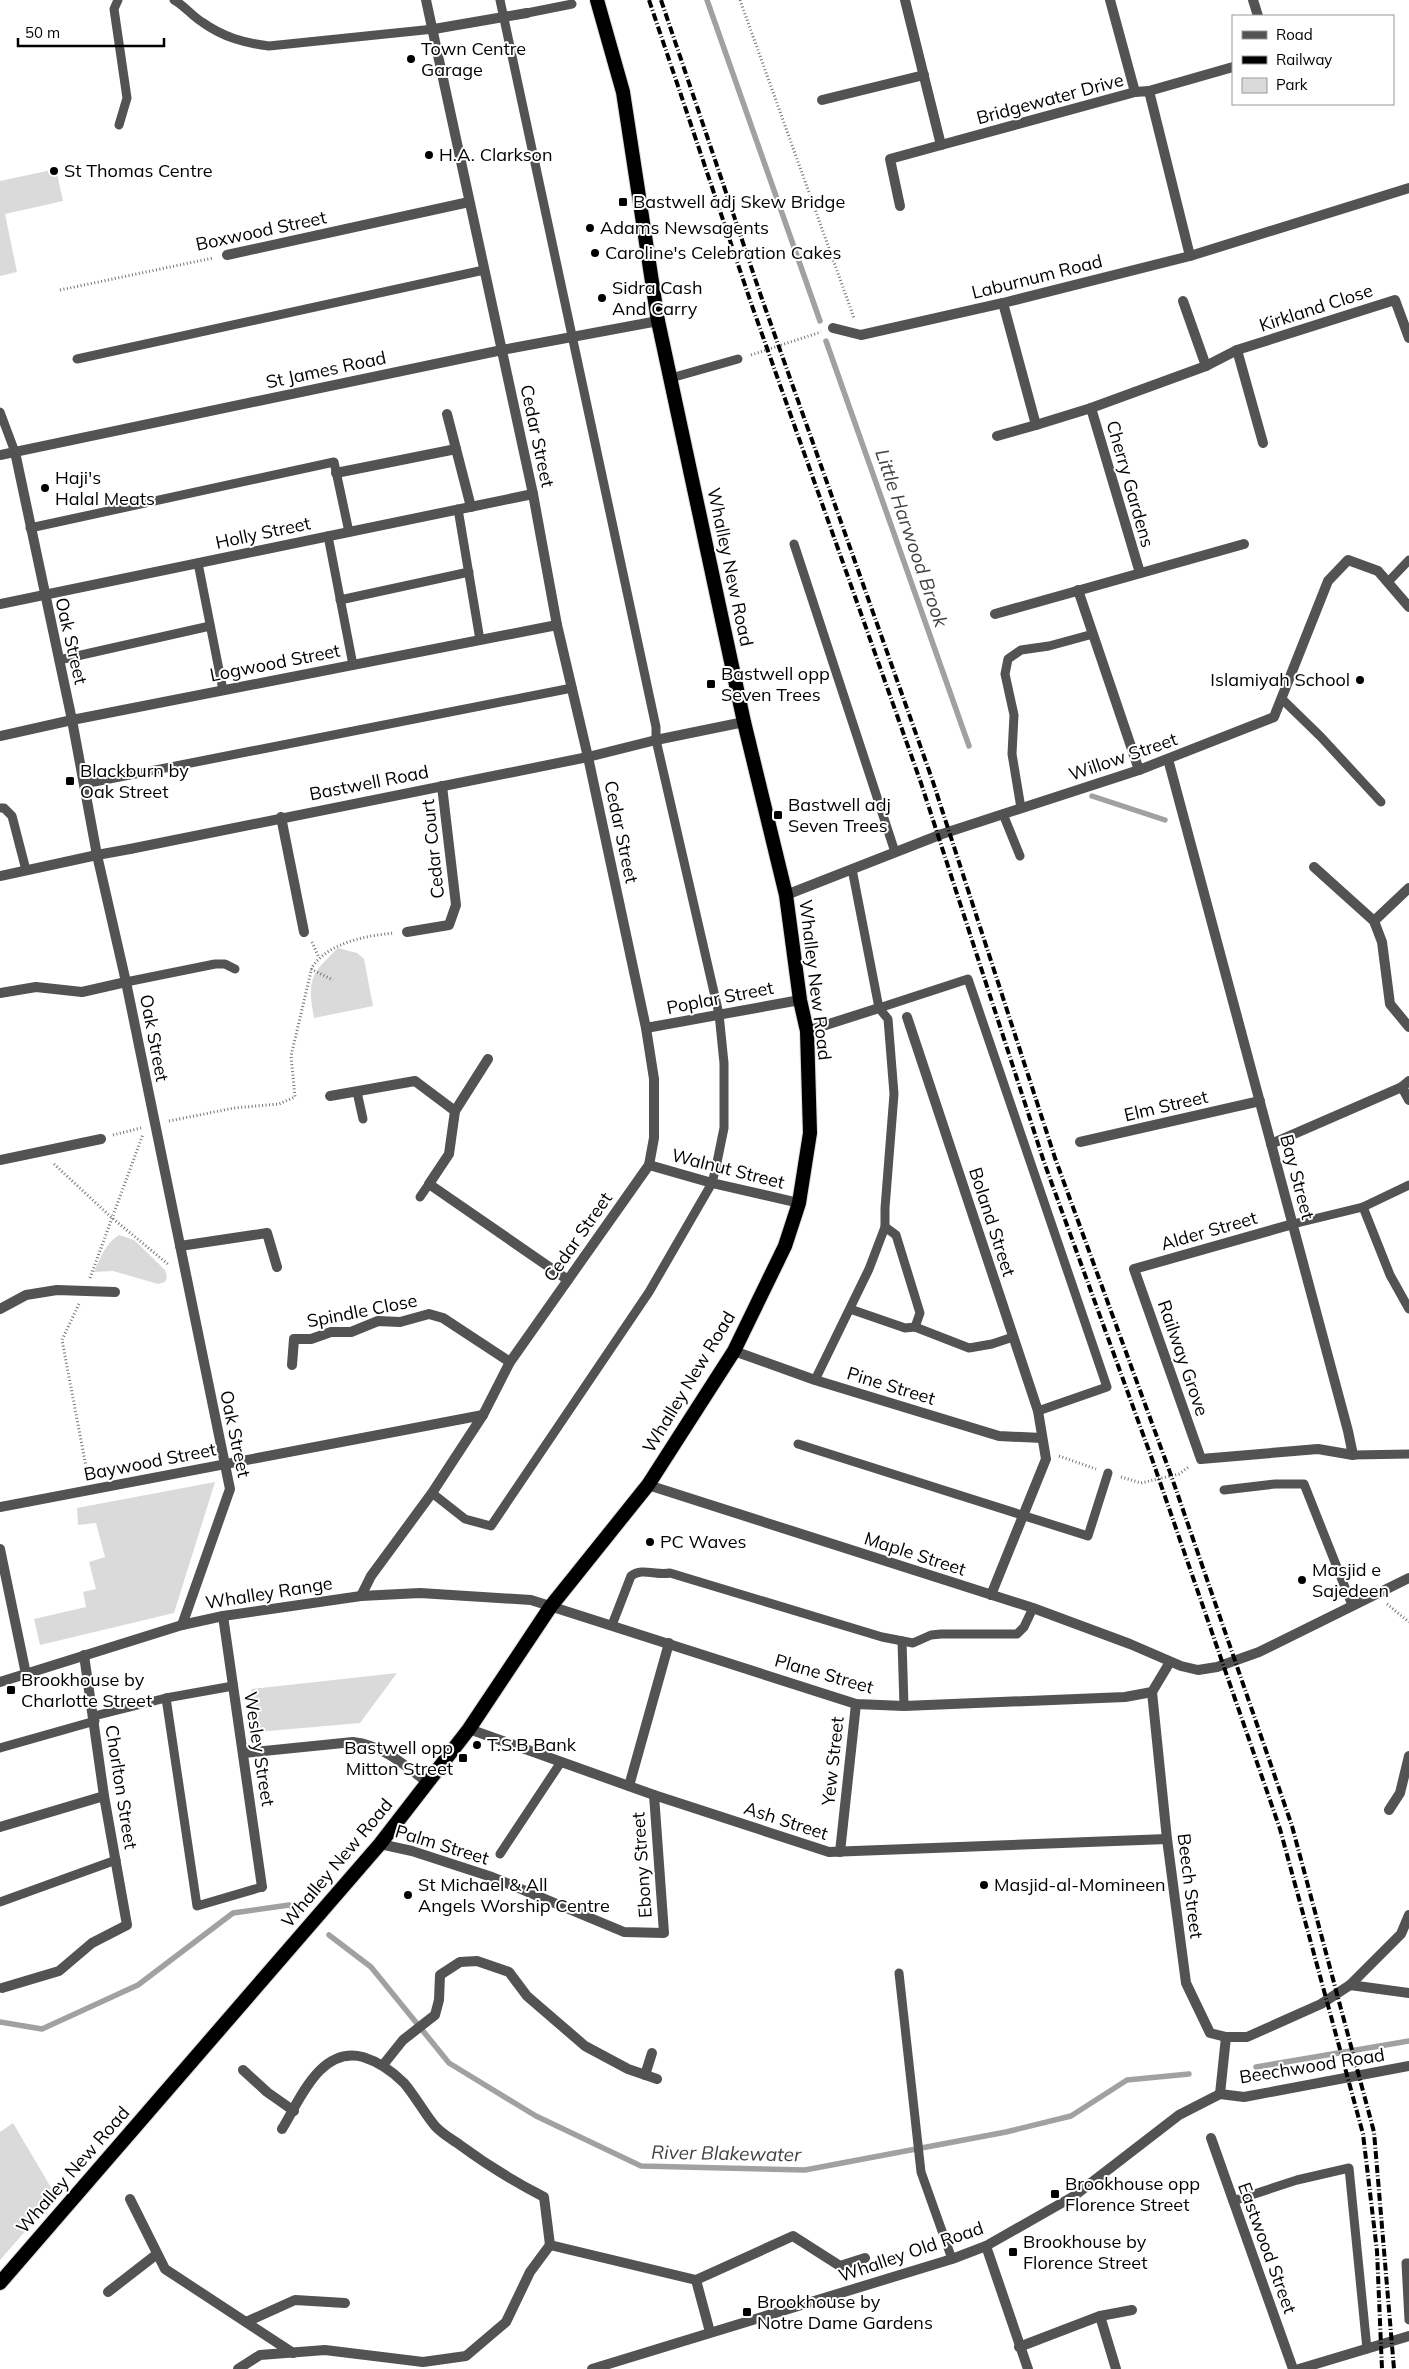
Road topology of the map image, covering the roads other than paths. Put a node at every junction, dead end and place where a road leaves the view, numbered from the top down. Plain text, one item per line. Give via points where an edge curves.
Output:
1 (118, 0) edge
2 (174, 0) edge
3 (426, 0) edge
4 (500, 0) edge
5 (597, 0) edge
6 (905, 0) edge
7 (1110, 0) edge
8 (1254, 0) edge
9 (572, 4) dead end
10 (527, 13) joint
11 (1258, 15) edge
12 (503, 17) junction
13 (434, 29) junction
14 (1232, 67) edge
15 (924, 75) junction
16 (1135, 92) junction
17 (1149, 92) junction
18 (822, 100) dead end
19 (119, 125) dead end
20 (941, 145) junction
21 (1409, 188) edge
22 (469, 202) junction
23 (900, 206) dead end
24 (227, 255) road end
25 (1190, 256) junction
26 (484, 270) junction
27 (1183, 301) dead end
28 (1003, 303) junction
29 (658, 321) junction
30 (833, 328) road end
31 (573, 337) junction
32 (1409, 338) edge
33 (502, 350) junction
34 (1237, 350) junction
35 (77, 359) dead end
36 (738, 359) road end
37 (1206, 366) junction
38 (671, 378) junction
39 (1091, 408) junction
40 (0, 412) edge
41 (447, 414) dead end
42 (1036, 425) junction
43 (997, 436) dead end
44 (1263, 443) dead end
45 (456, 449) junction
46 (15, 452) junction
47 (0, 455) edge
48 (336, 473) junction
49 (533, 494) junction
50 (470, 507) junction
51 (458, 509) junction
52 (30, 528) junction
53 (348, 532) junction
54 (328, 536) junction
55 (794, 544) dead end
56 (1244, 544) dead end
57 (1409, 560) edge
58 (198, 563) junction
59 (468, 572) junction
60 (1140, 573) junction
61 (1388, 582) junction
62 (1078, 590) junction
63 (44, 595) junction
64 (340, 600) junction
65 (0, 604) edge
66 (1409, 607) edge
67 (995, 614) dead end
68 (557, 625) junction
69 (210, 626) junction
70 (1093, 634) junction
71 (480, 640) junction
72 (59, 660) junction
73 (353, 665) junction
74 (572, 688) junction
75 (223, 690) junction
76 (1282, 699) junction
77 (72, 720) junction
78 (744, 722) junction
79 (0, 736) edge
80 (656, 740) junction
81 (588, 757) junction
82 (1168, 759) junction
83 (1139, 770) junction
84 (84, 784) junction
85 (442, 786) junction
86 (1381, 802) dead end
87 (0, 808) edge
88 (1021, 808) junction
89 (1003, 814) junction
90 (281, 817) junction
91 (895, 852) junction
92 (97, 855) junction
93 (1020, 856) dead end
94 (1314, 867) dead end
95 (852, 869) junction
96 (26, 870) junction
97 (0, 876) edge
98 (1409, 888) edge
99 (786, 896) junction
100 (1374, 920) junction
101 (304, 932) dead end
102 (407, 932) road end
103 (235, 969) dead end
104 (126, 982) junction
105 (0, 993) edge
106 (800, 1000) junction
107 (880, 1008) junction
108 (719, 1014) junction
109 (907, 1017) dead end
110 (1409, 1027) edge
111 (646, 1028) junction
112 (807, 1031) junction
113 (488, 1059) dead end
114 (1406, 1084) edge
115 (357, 1092) junction
116 (330, 1096) dead end
117 (1409, 1100) edge
118 (1260, 1101) junction
119 (455, 1111) junction
120 (363, 1119) dead end
121 (101, 1138) road end
122 (1080, 1142) dead end
123 (1271, 1144) junction
124 (0, 1160) edge
125 (649, 1166) junction
126 (712, 1183) junction
127 (429, 1184) junction
128 (1409, 1185) edge
129 (420, 1198) dead end
130 (799, 1203) junction
131 (1363, 1207) junction
132 (1293, 1224) junction
133 (885, 1227) junction
134 (180, 1246) junction
135 (277, 1268) dead end
136 (1134, 1269) joint
137 (568, 1280) junction
138 (115, 1292) dead end
139 (0, 1309) edge
140 (850, 1309) junction
141 (1409, 1309) edge
142 (915, 1327) junction
143 (1013, 1337) junction
144 (734, 1351) junction
145 (510, 1362) junction
146 (292, 1365) dead end
147 (815, 1380) junction
148 (1038, 1411) junction
149 (483, 1415) junction
150 (1042, 1438) junction
151 (798, 1444) dead end
152 (1409, 1454) edge
153 (1354, 1455) junction
154 (224, 1464) junction
155 (1108, 1473) road end
156 (648, 1485) junction
157 (1224, 1490) dead end
158 (432, 1493) junction
159 (0, 1507) edge
160 (1023, 1515) junction
161 (0, 1549) edge
162 (1409, 1578) edge
163 (991, 1595) junction
164 (361, 1596) junction
165 (1352, 1605) junction
166 (551, 1606) junction
167 (1033, 1608) junction
168 (223, 1616) junction
169 (182, 1625) junction
170 (612, 1625) junction
171 (902, 1642) junction
172 (669, 1643) junction
173 (84, 1655) junction
174 (1170, 1662) junction
175 (26, 1674) junction
176 (0, 1682) edge
177 (233, 1686) junction
178 (1152, 1692) junction
179 (166, 1698) junction
180 (856, 1704) junction
181 (904, 1706) junction
182 (94, 1719) junction
183 (469, 1729) junction
184 (0, 1748) edge
185 (244, 1753) junction
186 (1409, 1756) edge
187 (561, 1762) junction
188 (428, 1782) junction
189 (629, 1786) junction
190 (654, 1795) junction
191 (104, 1796) junction
192 (1389, 1810) dead end
193 (0, 1827) edge
194 (1167, 1839) junction
195 (380, 1844) junction
196 (840, 1852) junction
197 (500, 1854) dead end
198 (116, 1860) junction
199 (262, 1886) joint
200 (0, 1902) edge
201 (1409, 1915) edge
202 (664, 1933) joint
203 (899, 1973) dead end
204 (1350, 1985) junction
205 (2, 1988) dead end
206 (1409, 1993) edge
207 (1226, 2037) junction
208 (652, 2053) dead end
209 (383, 2065) junction
210 (1409, 2066) edge
211 (243, 2070) dead end
212 (645, 2075) junction
213 (657, 2079) dead end
214 (1220, 2094) junction
215 (294, 2111) junction
216 (282, 2130) dead end
217 (1211, 2138) dead end
218 (130, 2199) dead end
219 (1233, 2201) junction
220 (550, 2245) junction
221 (986, 2246) junction
222 (158, 2254) junction
223 (865, 2258) dead end
224 (952, 2259) junction
225 (1409, 2262) edge
226 (696, 2280) junction
227 (0, 2283) edge
228 (108, 2292) dead end
229 (344, 2302) dead end
230 (1132, 2310) dead end
231 (1100, 2316) junction
232 (1409, 2320) edge
233 (246, 2322) junction
234 (710, 2332) junction
235 (1409, 2336) edge
236 (1019, 2347) junction
237 (1367, 2349) junction
238 (292, 2353) junction
239 (238, 2369) edge
240 (592, 2369) edge
241 (1028, 2369) edge
242 (1116, 2369) edge
243 (1293, 2369) edge
244 (1299, 2369) edge

1 - 19 lane via 114,9 127,98
2 - 13 lane via 222,35 245,43 269,46
3 - 13 street, Cedar Street
4 - 12 lane
5 - 29 highway, Whalley New Road via 623,92
6 - 15 street
7 - 16 street
8 - 11 street
9 - 10 lane
10 - 12 street
12 - 13 street
12 - 31 lane
13 - 22 street, Cedar Street
14 - 17 street
15 - 18 street
15 - 20 street
16 - 17 street, Bridgewater Drive
16 - 20 street, Bridgewater Drive
17 - 25 street, Bridgewater Drive
20 - 23 street, Bridgewater Drive via 890,159
21 - 25 street, Laburnum Road
22 - 24 street, Boxwood Street
22 - 26 street, Cedar Street
25 - 28 street, Laburnum Road
26 - 33 street, Cedar Street
26 - 35 lane
27 - 37 street
28 - 30 street, Laburnum Road via 860,335
28 - 42 street
29 - 31 street, St James Road
29 - 38 highway, Whalley New Road
31 - 33 street, St James Road
31 - 80 lane via 656,727
32 - 34 street, Kirkland Close via 1395,300
33 - 46 street, St James Road
33 - 49 street, Cedar Street
34 - 37 street, Kirkland Close
34 - 44 street
36 - 38 lane
37 - 39 street, Kirkland Close
38 - 78 highway, Whalley New Road
39 - 42 street, Cherry Gardens
39 - 60 street, Cherry Gardens
40 - 46 lane
41 - 45 street
42 - 43 street, Cherry Gardens
45 - 48 street
45 - 50 street
46 - 47 street, St James Road
46 - 52 street, Oak Street
48 - 52 lane via 334,462
48 - 53 lane
49 - 50 street, Holly Street
49 - 68 street, Cedar Street
50 - 51 street, Holly Street
51 - 53 street, Holly Street
51 - 59 lane
52 - 63 street, Oak Street
53 - 54 street, Holly Street
54 - 58 street, Holly Street
54 - 64 lane
55 - 91 lane
56 - 60 street
57 - 61 lane
58 - 63 street, Holly Street
58 - 69 lane
59 - 64 lane
59 - 71 lane
60 - 62 street
61 - 66 street
61 - 76 street, Willow Street via 1378,571 1348,560 1328,581
62 - 67 street
62 - 70 street
63 - 65 street, Holly Street
63 - 72 street, Oak Street
64 - 73 lane
68 - 71 street, Logwood Street
68 - 74 street, Cedar Street
69 - 72 lane
69 - 75 lane
70 - 83 street
70 - 88 lane via 1021,650 1008,659 1005,674 1014,716 1012,754
71 - 73 street, Logwood Street
72 - 77 street, Oak Street
73 - 75 street, Logwood Street
74 - 81 street, Cedar Street
74 - 84 lane
75 - 77 street, Logwood Street
76 - 82 street, Willow Street via 1274,717
76 - 86 lane
77 - 79 street, Logwood Street
77 - 84 street, Oak Street
78 - 80 street, Bastwell Road
78 - 99 highway, Whalley New Road
80 - 81 street, Bastwell Road
80 - 108 lane
81 - 85 street, Bastwell Road
81 - 111 street, Cedar Street
82 - 83 street, Willow Street
82 - 118 street, Bay Street
83 - 88 street, Willow Street
84 - 92 street, Oak Street
85 - 90 street, Bastwell Road
85 - 102 street, Cedar Court via 456,905 449,925
87 - 96 lane via 12,816
88 - 89 street, Willow Street
89 - 91 street, Willow Street
89 - 93 lane
90 - 92 street, Bastwell Road
90 - 101 street
91 - 95 street, Willow Street
92 - 96 street, Bastwell Road
92 - 104 street, Oak Street
94 - 100 street
95 - 99 street, Willow Street
95 - 107 lane
96 - 97 street, Bastwell Road
98 - 100 street
99 - 106 highway, Whalley New Road
100 - 110 street via 1382,942 1390,1004
103 - 104 lane via 226,964 215,964
104 - 105 street via 82,992 36,987
104 - 134 street, Oak Street
106 - 108 street, Poplar Street
106 - 112 highway, Whalley New Road
107 - 112 street
107 - 133 lane via 888,1019 894,1094
107 - 148 lane via 968,978 1107,1387
108 - 111 street, Poplar Street
108 - 126 lane via 724,1063 724,1128
109 - 143 street, Boland Street
111 - 125 street, Cedar Street via 654,1079 654,1138
112 - 130 highway, Whalley New Road via 810,1133
113 - 119 street
114 - 117 street
114 - 123 street
115 - 116 street
115 - 119 street via 415,1081
115 - 120 lane
118 - 122 street, Elm Street
118 - 123 street, Bay Street
119 - 127 street via 449,1154
121 - 124 street
123 - 132 street, Bay Street
125 - 126 street, Walnut Street
125 - 137 street, Cedar Street
126 - 130 street, Walnut Street
126 - 158 lane via 650,1292 491,1526 465,1519
127 - 129 lane
127 - 137 street
128 - 131 lane
130 - 144 highway, Whalley New Road via 785,1246
131 - 132 lane
131 - 141 lane via 1390,1275
132 - 136 street, Alder Street
132 - 153 street, Bay Street
133 - 140 lane
133 - 142 lane via 896,1235 920,1313
134 - 135 street via 267,1233
134 - 154 street, Oak Street
136 - 153 street, Railway Grove via 1201,1459 1318,1449
137 - 145 street, Cedar Street
138 - 139 street via 56,1290 26,1295
140 - 142 lane via 905,1328
140 - 147 lane
142 - 143 lane via 969,1348
143 - 148 street, Boland Street
144 - 147 street, Pine Street
144 - 156 highway, Whalley New Road
145 - 146 street, Spindle Close via 443,1318 429,1314 400,1322 378,1321 351,1332 294,1339
145 - 149 street, Cedar Street
147 - 150 street, Pine Street via 999,1436
148 - 150 street, Boland Street
149 - 154 street, Baywood Street
149 - 158 street, Cedar Street
150 - 160 street, Boland Street via 1046,1459
151 - 160 lane
152 - 153 lane
154 - 159 street, Baywood Street
154 - 169 street, Oak Street via 230,1489
155 - 160 lane via 1088,1536
156 - 163 street, Maple Street
156 - 166 highway, Whalley New Road
157 - 165 lane via 1304,1484
158 - 164 street, Cedar Street via 371,1576
160 - 163 street, Boland Street
161 - 175 street
162 - 165 street, Maple Street
163 - 167 street, Maple Street
164 - 166 street, Whalley Range via 420,1593 531,1600
164 - 168 street, Whalley Range
165 - 174 street, Maple Street via 1259,1652 1216,1667 1198,1670
166 - 170 street, Plane Street
166 - 183 highway, Whalley New Road
167 - 171 lane via 1024,1627 1016,1634 941,1634 919,1642
167 - 174 street, Maple Street
168 - 169 street, Whalley Range
168 - 177 street, Wesley Street
169 - 173 street, Whalley Range
170 - 171 lane via 630,1576 644,1571 661,1575 670,1573
170 - 172 street, Plane Street
171 - 181 lane
172 - 180 street, Plane Street
172 - 189 street
173 - 175 street, Whalley Range
173 - 182 street, Chorlton Street
174 - 178 street
175 - 176 street, Whalley Range
177 - 179 lane
177 - 185 street, Wesley Street
178 - 181 street, Plane Street via 1125,1697
178 - 194 street, Beech Street
179 - 182 lane
179 - 199 lane via 197,1906
180 - 181 street, Plane Street
180 - 196 street, Yew Street
182 - 184 lane
182 - 191 street, Chorlton Street
183 - 187 street, Ash Street
183 - 188 highway, Whalley New Road
185 - 188 street via 353,1742 370,1744
185 - 199 street, Wesley Street
186 - 192 street via 1400,1793
187 - 189 street, Ash Street
187 - 197 lane
188 - 195 highway, Whalley New Road
189 - 190 street, Ash Street
190 - 196 street, Ash Street via 829,1852
190 - 202 street, Ebony Street
191 - 193 street
191 - 198 street, Chorlton Street
194 - 196 street, Ash Street
194 - 207 street, Beech Street via 1186,1983 1210,2033
195 - 202 street, Palm Street via 492,1877 624,1932
195 - 227 highway, Whalley New Road
198 - 200 lane
198 - 205 street, Chorlton Street via 127,1925 92,1942 59,1970
201 - 204 street via 1401,1934
203 - 224 lane via 921,2172
204 - 206 street
204 - 207 street via 1321,2004 1246,2037
207 - 214 street
208 - 212 street
209 - 212 street via 403,2040 436,2015 440,1975 460,1962 477,1961 509,1972 527,1996 585,2046
209 - 215 street via 357,2056 335,2058 318,2072
209 - 220 street via 403,2083 436,2128 497,2172 544,2197
210 - 214 street, Beechwood Road via 1244,2097
211 - 215 street
212 - 213 street
214 - 221 street, Whalley Old Road via 1179,2115 1074,2196
215 - 216 street
217 - 219 street, Eastwood Street
218 - 222 street
219 - 237 lane via 1297,2180 1350,2168
219 - 243 street, Eastwood Street
220 - 226 street
220 - 238 street via 530,2272 506,2322 466,2356 423,2362 325,2350
221 - 224 street, Whalley Old Road
221 - 236 street
222 - 228 street
222 - 233 street via 165,2269
223 - 226 street via 840,2266 793,2236
224 - 234 street, Whalley Old Road
225 - 232 lane via 1406,2264
226 - 234 street
229 - 233 street via 295,2300
230 - 231 street
231 - 236 street
231 - 242 street
233 - 238 street
234 - 240 street, Whalley Old Road
235 - 237 street
236 - 241 street
237 - 244 street
238 - 239 street via 260,2355

